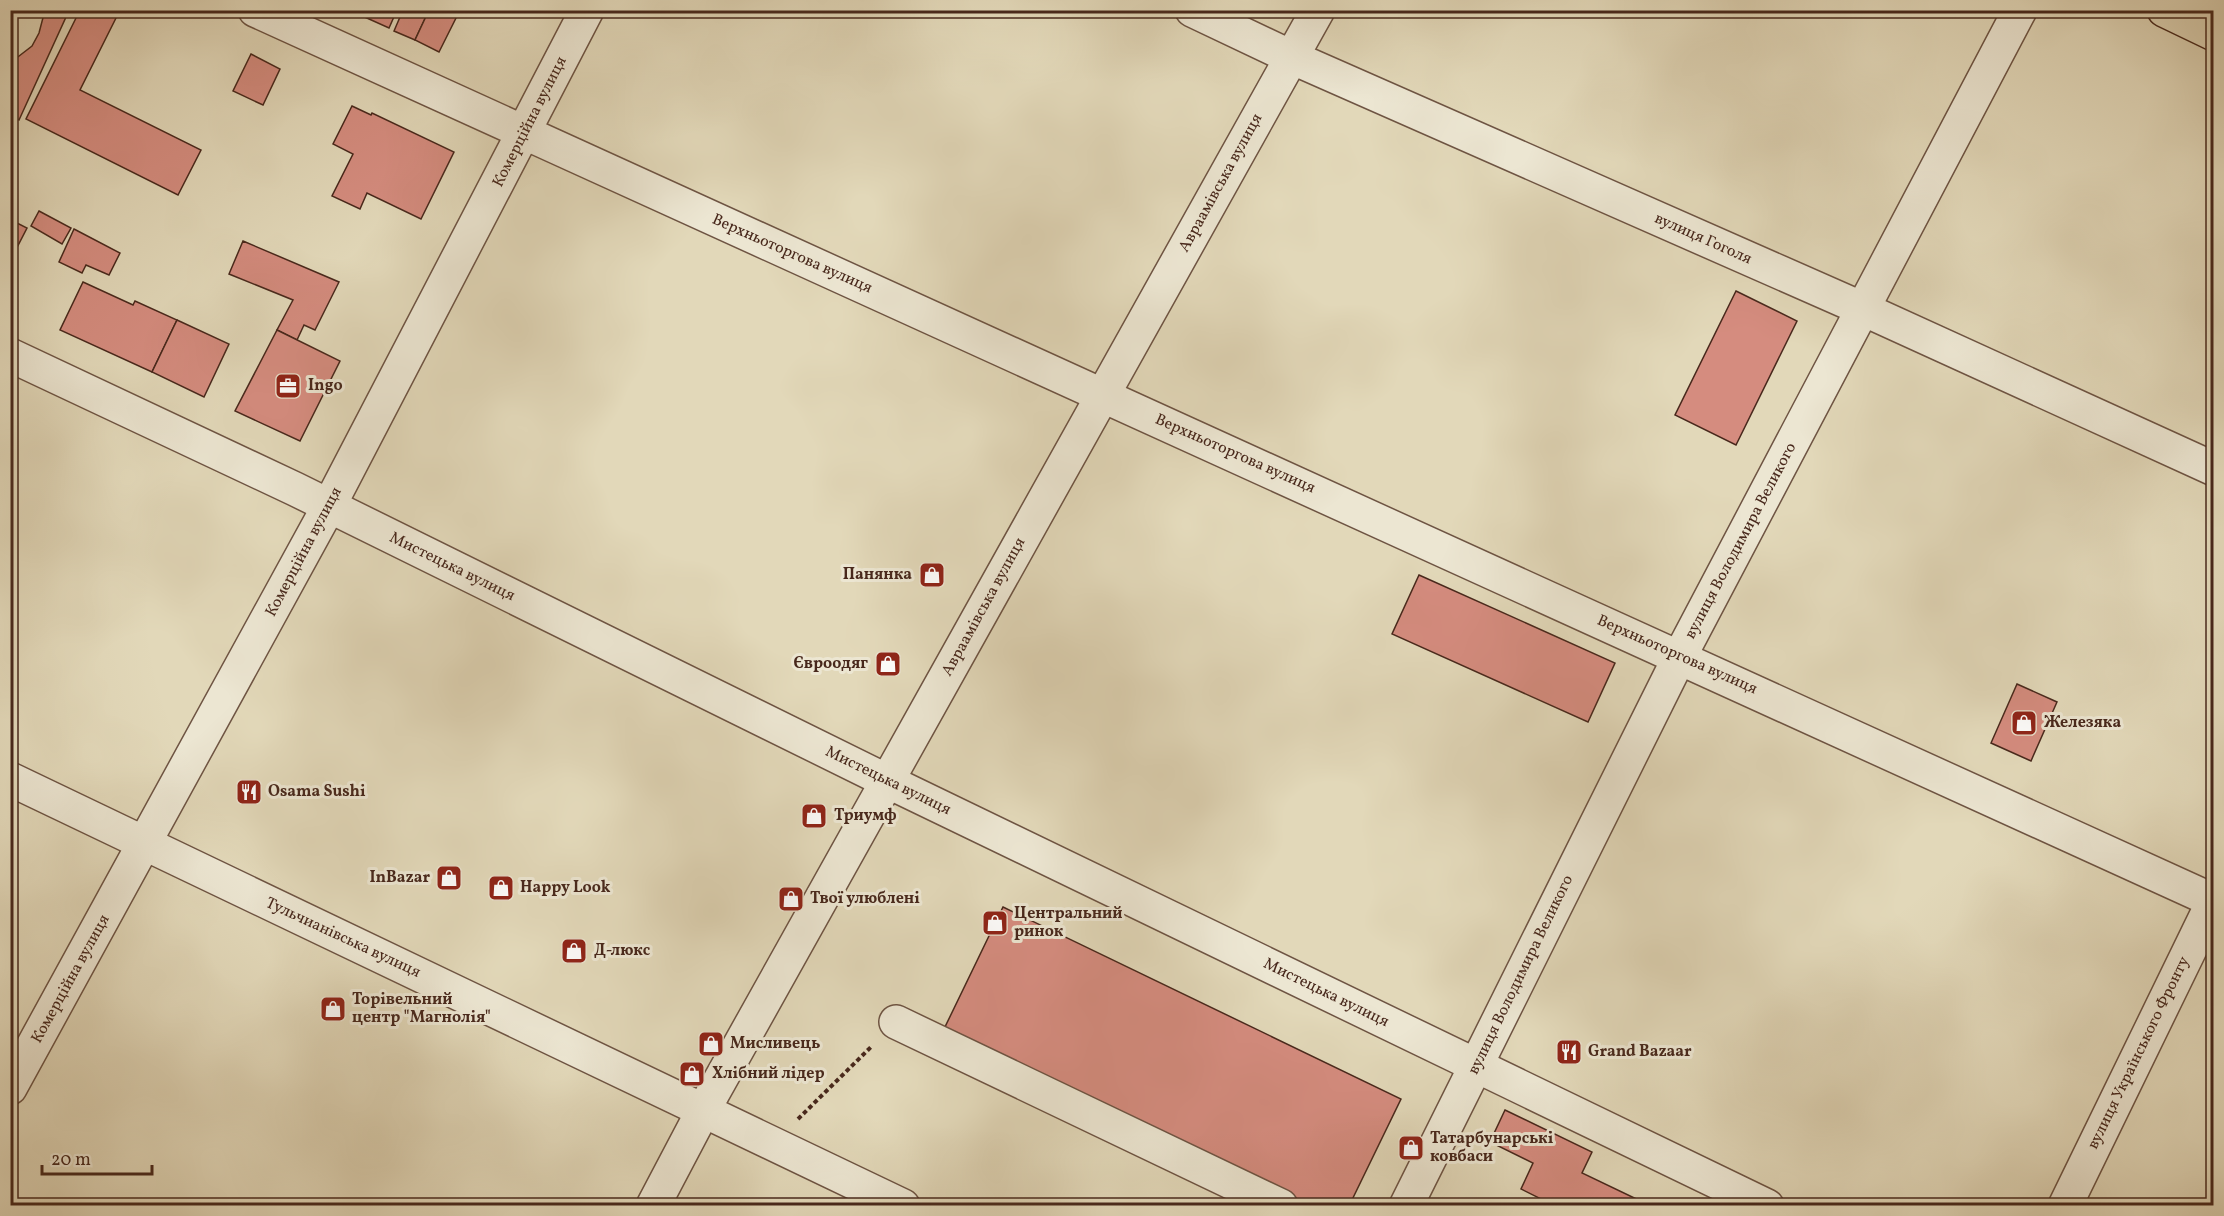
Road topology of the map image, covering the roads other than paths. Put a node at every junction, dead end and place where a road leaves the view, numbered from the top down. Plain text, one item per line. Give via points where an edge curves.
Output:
1 (255, 10) edge
2 (587, 10) edge
3 (1192, 10) edge
4 (1318, 10) edge
5 (2020, 10) edge
6 (2164, 10) edge
7 (2214, 34) edge
8 (1291, 57) junction
9 (525, 132) junction
10 (1863, 309) junction
11 (10, 355) edge
12 (1102, 394) junction
13 (2214, 469) edge
14 (329, 506) junction
15 (1680, 657) junction
16 (10, 779) edge
17 (887, 781) junction
18 (146, 844) junction
19 (2213, 900) edge
20 (896, 1022) road end
21 (1477, 1065) junction
22 (10, 1088) edge
23 (704, 1108) junction
24 (653, 1206) edge
25 (903, 1206) edge
26 (1281, 1206) edge
27 (1406, 1206) edge
28 (1767, 1206) edge
29 (2065, 1206) edge

1 - 9 street, Верхньоторгова вулиця
2 - 9 street, Комерційна вулиця
3 - 8 street, вулиця Гоголя
4 - 8 street, Авраамівська вулиця
5 - 10 street, вулиця Володимира Великого
6 - 7 main road
8 - 10 street, вулиця Гоголя
8 - 12 street, Авраамівська вулиця
9 - 12 street, Верхньоторгова вулиця
9 - 14 street, Комерційна вулиця
10 - 13 street, вулиця Гоголя
10 - 15 street, вулиця Володимира Великого
11 - 14 street, Мистецька вулиця
12 - 15 street, Верхньоторгова вулиця
12 - 17 street, Авраамівська вулиця
14 - 17 street, Мистецька вулиця
14 - 18 street, Комерційна вулиця
15 - 19 street, Верхньоторгова вулиця
15 - 21 street, вулиця Володимира Великого
16 - 18 street, Тульчианівська вулиця
17 - 21 street, Мистецька вулиця
17 - 23 street, Авраамівська вулиця
18 - 22 street, Комерційна вулиця
18 - 23 street, Тульчианівська вулиця
19 - 29 street, вулиця Українського Фронту
20 - 26 street
21 - 27 street, вулиця Володимира Великого
21 - 28 street, Мистецька вулиця
23 - 24 street, Авраамівська вулиця
23 - 25 street, Тульчианівська вулиця

